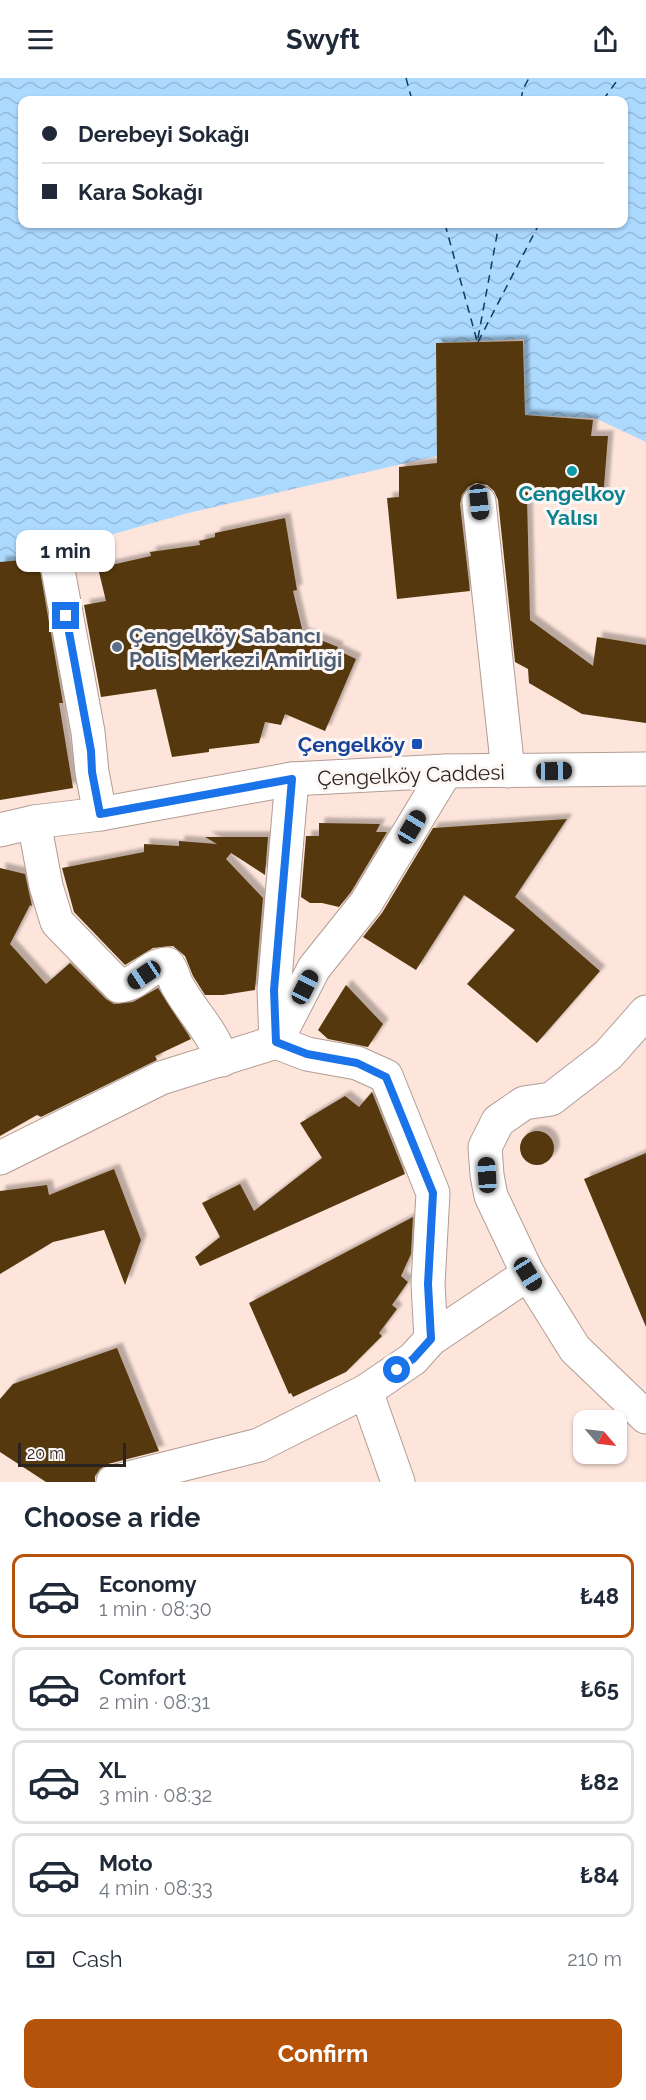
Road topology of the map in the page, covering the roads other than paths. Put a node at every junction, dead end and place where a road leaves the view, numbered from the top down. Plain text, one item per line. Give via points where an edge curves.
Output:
1 (479, 502) dead end
2 (58, 570) dead end
3 (646, 769) edge
4 (446, 771) junction
5 (508, 771) junction
6 (292, 779) junction
7 (100, 814) junction
8 (34, 822) junction
9 (0, 830) edge
10 (646, 1012) edge
11 (276, 1042) junction
12 (222, 1060) junction
13 (0, 1158) edge
14 (528, 1274) junction
15 (431, 1339) junction
16 (366, 1391) junction
17 (646, 1417) edge
18 (113, 1482) edge
19 (398, 1482) edge

1 - 5 street
2 - 7 street
3 - 5 street, Çengelköy Caddesi
4 - 5 street, Çengelköy Caddesi
4 - 6 street, Çengelköy Caddesi
4 - 11 street via 366,903 314,968
6 - 7 street, Çengelköy Caddesi
6 - 11 street via 274,990
7 - 8 street, Çengelköy Caddesi
8 - 9 street, Çengelköy Caddesi
8 - 12 street via 57,922 119,986 129,986 160,964 166,964 217,1043
10 - 14 street via 608,1055 551,1099 524,1103 498,1121 485,1147 491,1196
11 - 12 street
11 - 15 street via 307,1054 357,1063 386,1077 433,1193 428,1284
12 - 13 street via 161,1078
14 - 15 street
14 - 17 street via 575,1348
15 - 16 street via 413,1359
16 - 18 street via 259,1445
16 - 19 street

